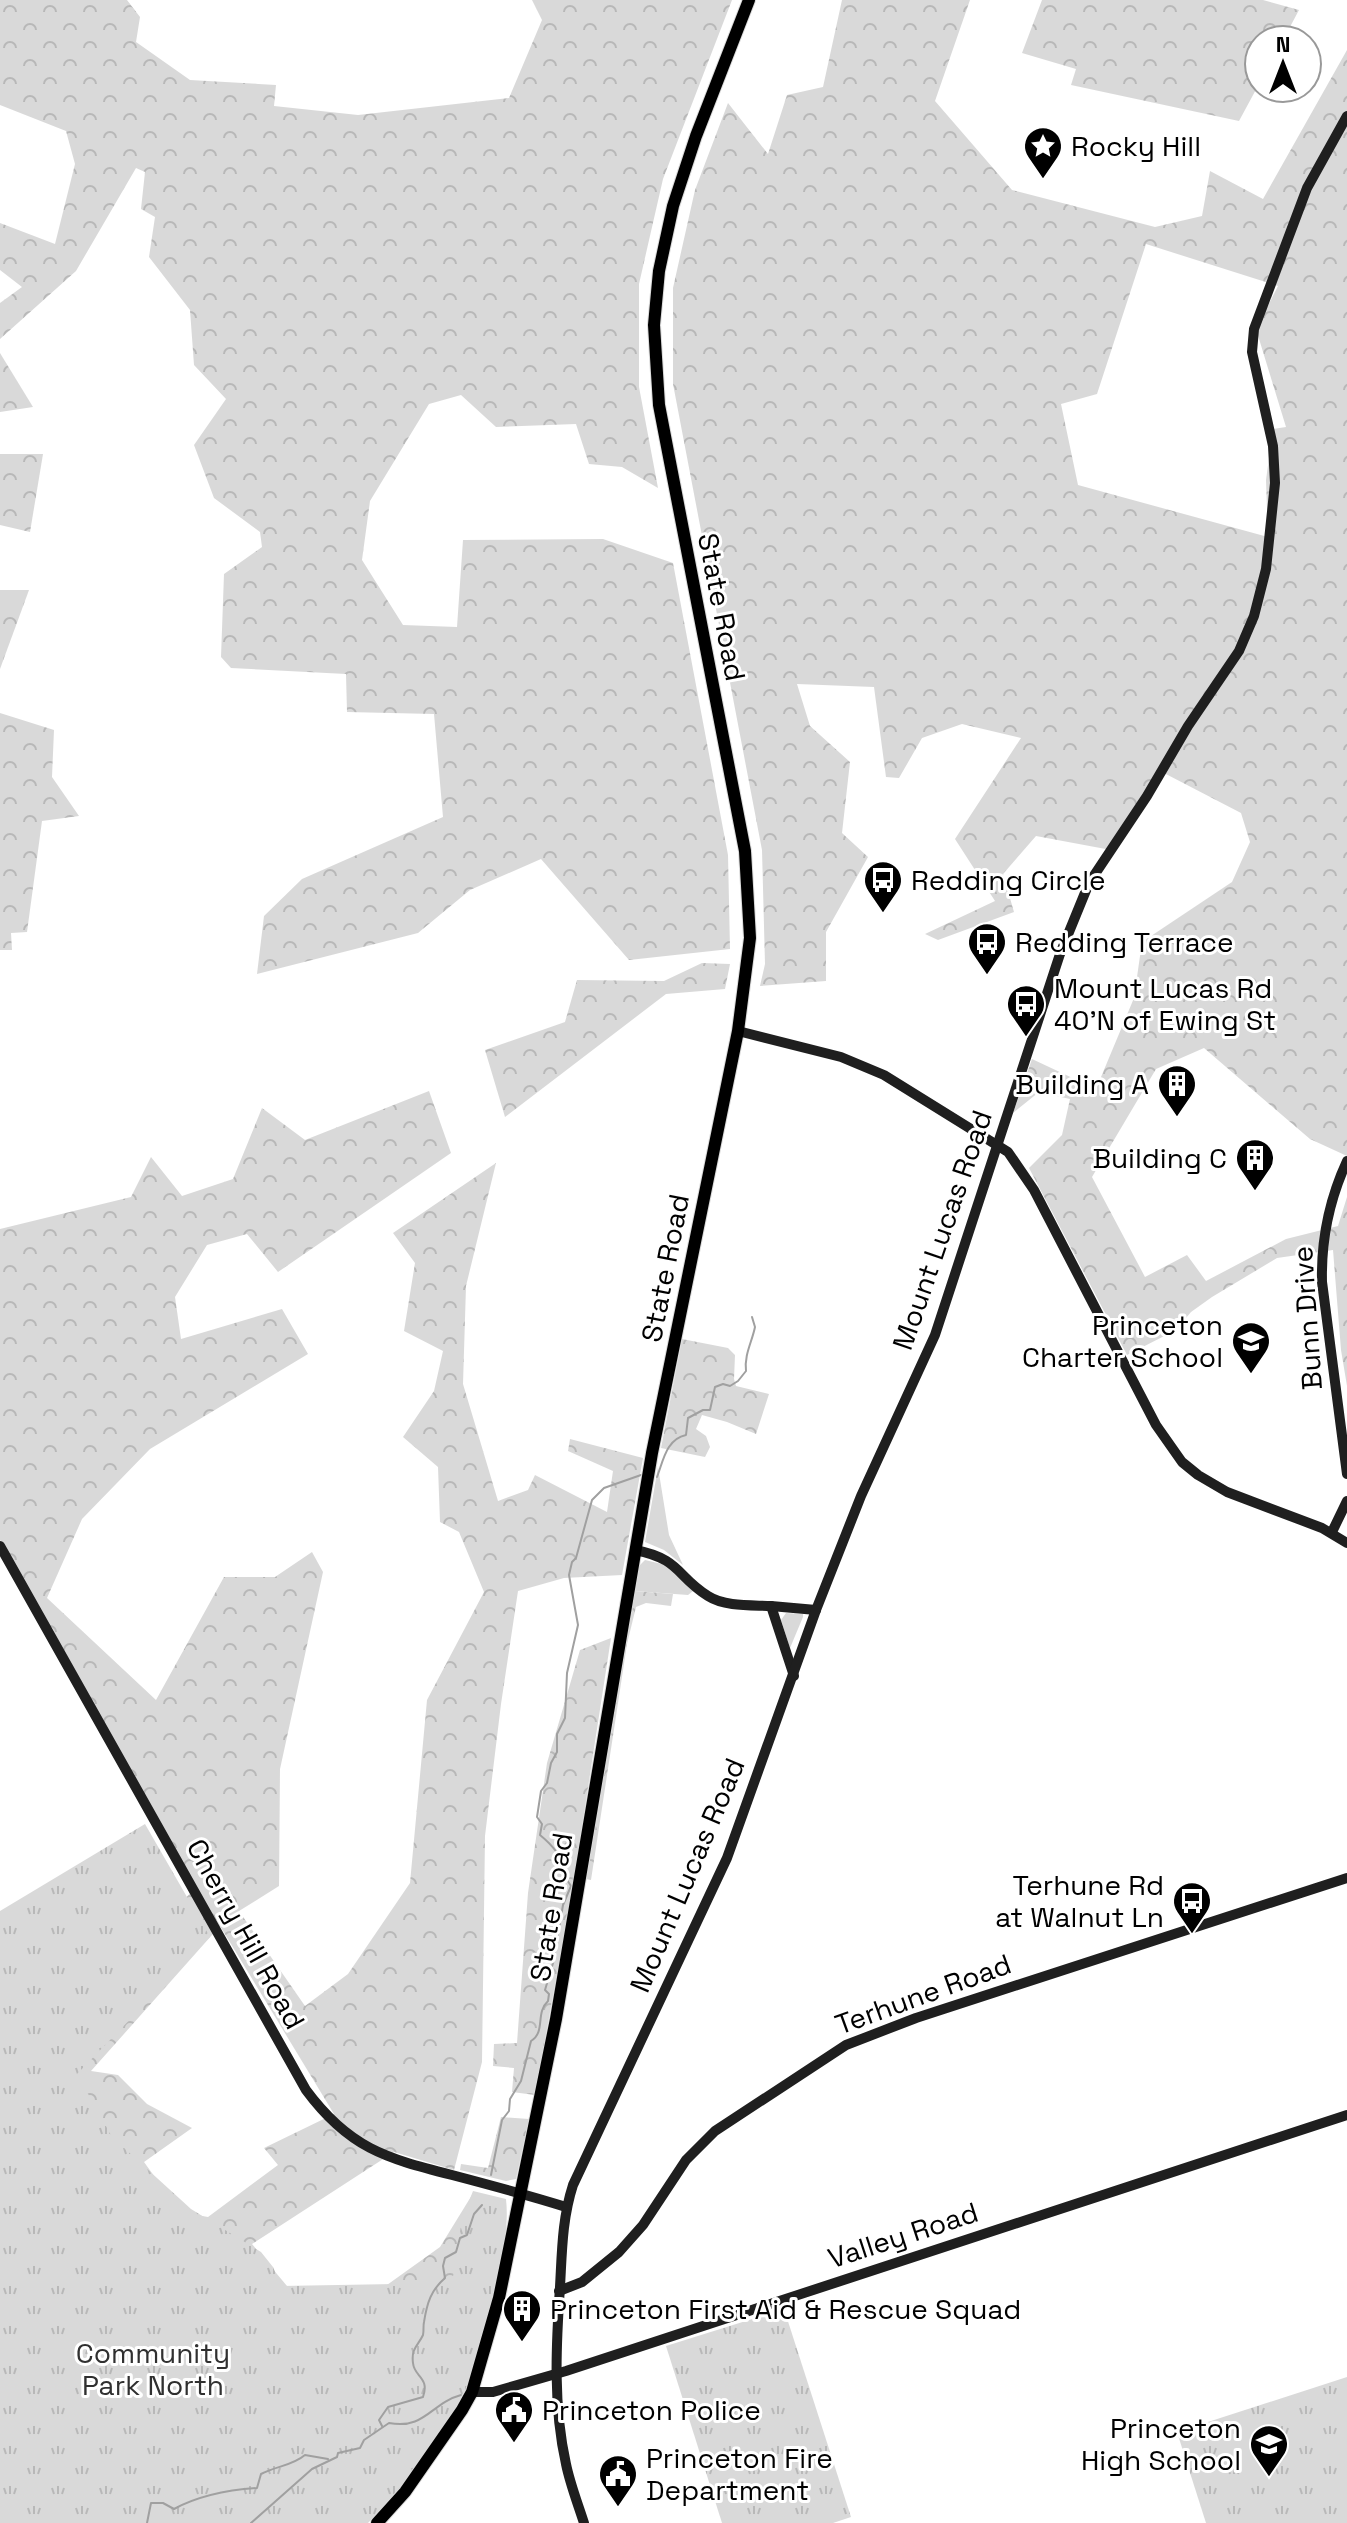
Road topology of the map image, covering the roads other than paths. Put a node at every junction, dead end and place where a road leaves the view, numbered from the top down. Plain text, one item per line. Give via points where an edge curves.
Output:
1 (749, 0) edge
2 (1347, 116) edge
3 (738, 1031) junction
4 (998, 1145) junction
5 (1347, 1161) edge
6 (1347, 1474) edge
7 (1347, 1501) edge
8 (1332, 1532) junction
9 (1347, 1543) edge
10 (0, 1546) edge
11 (635, 1550) junction
12 (771, 1606) junction
13 (816, 1610) junction
14 (794, 1676) junction
15 (1347, 1878) edge
16 (1347, 2115) edge
17 (521, 2193) junction
18 (566, 2207) junction
19 (591, 2275) junction
20 (560, 2278) junction
21 (559, 2291) junction
22 (556, 2374) junction
23 (472, 2392) junction
24 (377, 2523) edge
25 (584, 2523) edge

1 - 3 highway, State Road via 673,206 654,325 659,405 748,882 748,962
2 - 4 street, Mount Lucas Road via 1307,188 1254,329 1252,352 1273,446 1275,483 1267,565 1254,616 1239,651 1089,883 1060,954
3 - 4 street via 829,1053 884,1075
3 - 11 highway, State Road
4 - 8 street via 1034,1190 1156,1425 1182,1462 1213,1485
4 - 13 street, Mount Lucas Road via 935,1335
5 - 6 street, Bunn Drive via 1329,1211 1322,1254
7 - 8 street
8 - 9 street
10 - 17 street, Cherry Hill Road via 318,2105 345,2132 392,2160
11 - 12 street via 673,1563 710,1597
11 - 17 highway, State Road via 556,2019
12 - 13 street
12 - 14 street
13 - 14 street, Mount Lucas Road
14 - 18 street, Mount Lucas Road via 727,1858
15 - 19 street, Terhune Road via 846,2045 701,2143 643,2225
16 - 22 street, Valley Road
17 - 18 street, Cherry Hill Road
17 - 23 highway, State Road
18 - 20 street, Mount Lucas Road
19 - 20 street
19 - 21 street, Terhune Road
20 - 21 street, Mount Lucas Road
21 - 22 street, Mount Lucas Road
22 - 23 street, Valley Road via 493,2392
22 - 25 street, Mount Lucas Road via 563,2451
23 - 24 highway, State Road via 437,2448

